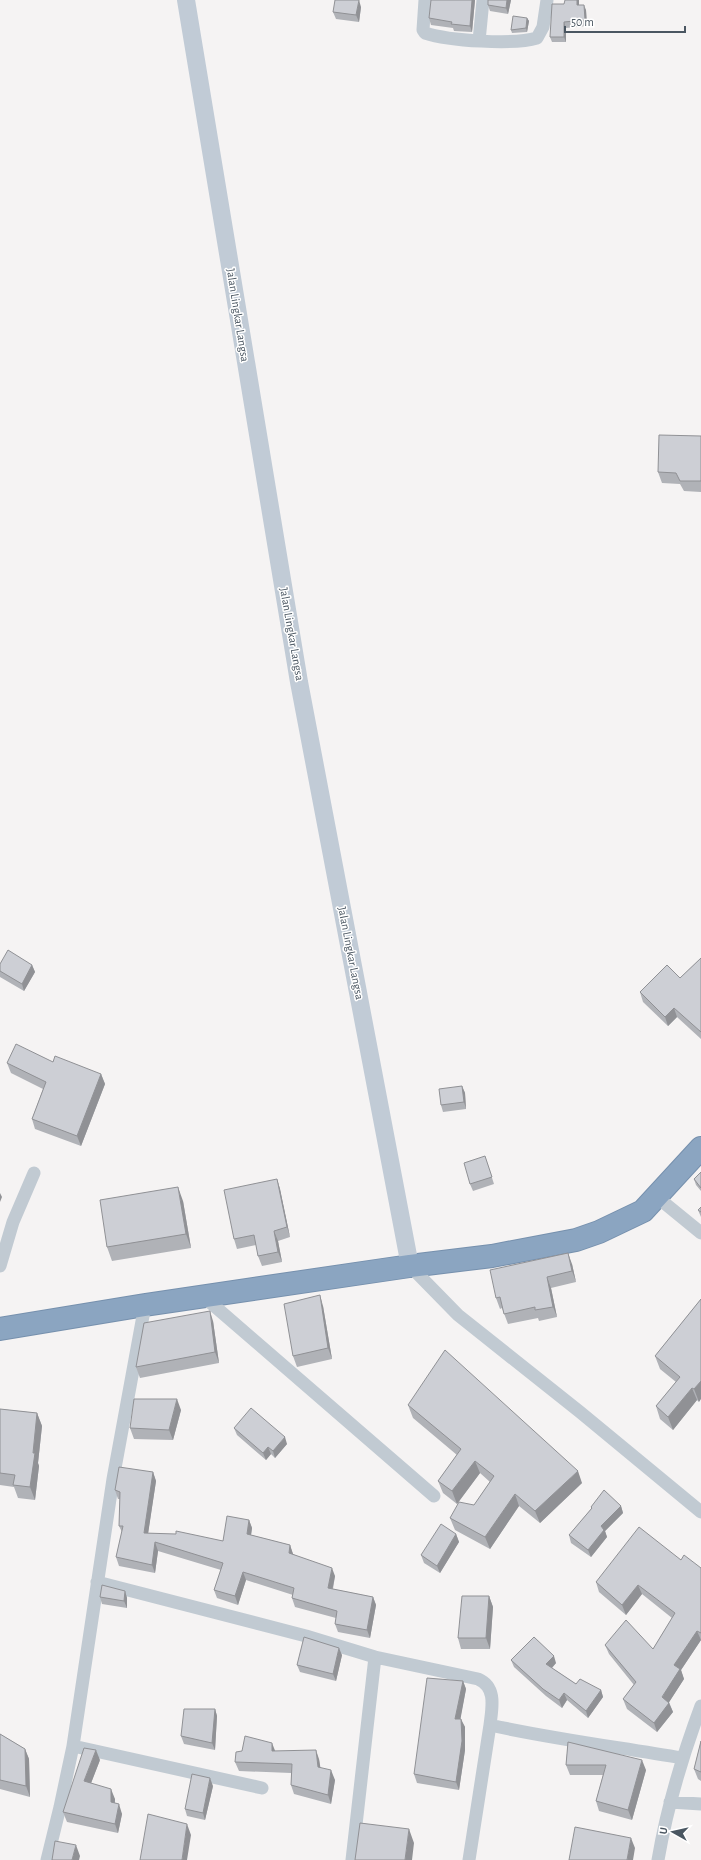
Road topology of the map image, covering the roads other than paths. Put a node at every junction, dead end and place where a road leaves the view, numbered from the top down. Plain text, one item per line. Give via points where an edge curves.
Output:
1 (186, 0) edge
2 (425, 0) edge
3 (483, 0) edge
4 (547, 0) edge
5 (479, 41) junction
6 (701, 1148) edge
7 (34, 1172) dead end
8 (657, 1197) junction
9 (701, 1233) edge
10 (0, 1266) edge
11 (410, 1266) junction
12 (204, 1297) junction
13 (145, 1305) junction
14 (0, 1329) edge
15 (434, 1496) dead end
16 (701, 1512) edge
17 (97, 1582) junction
18 (375, 1657) junction
19 (701, 1706) edge
20 (490, 1724) junction
21 (73, 1746) junction
22 (682, 1758) junction
23 (262, 1788) dead end
24 (670, 1802) junction
25 (701, 1804) edge
26 (47, 1860) edge
27 (352, 1860) edge
28 (469, 1860) edge
29 (658, 1860) edge

1 - 11 street, Jalan Lingkar Langsa via 299,682
2 - 5 street via 425,33
3 - 5 street
4 - 5 street via 543,27 537,38 527,41
6 - 8 highway
7 - 10 street via 13,1222
8 - 9 street
8 - 11 highway via 643,1211 576,1240 492,1256
11 - 12 highway
11 - 16 street via 458,1315
12 - 13 highway
12 - 15 street
13 - 14 highway
13 - 17 street
17 - 18 street via 306,1636
17 - 21 street
18 - 20 street via 482,1681 492,1695
18 - 27 street
19 - 22 street
20 - 22 street via 532,1734
20 - 28 street
21 - 23 street
21 - 26 street
22 - 24 street
24 - 25 street
24 - 29 street

